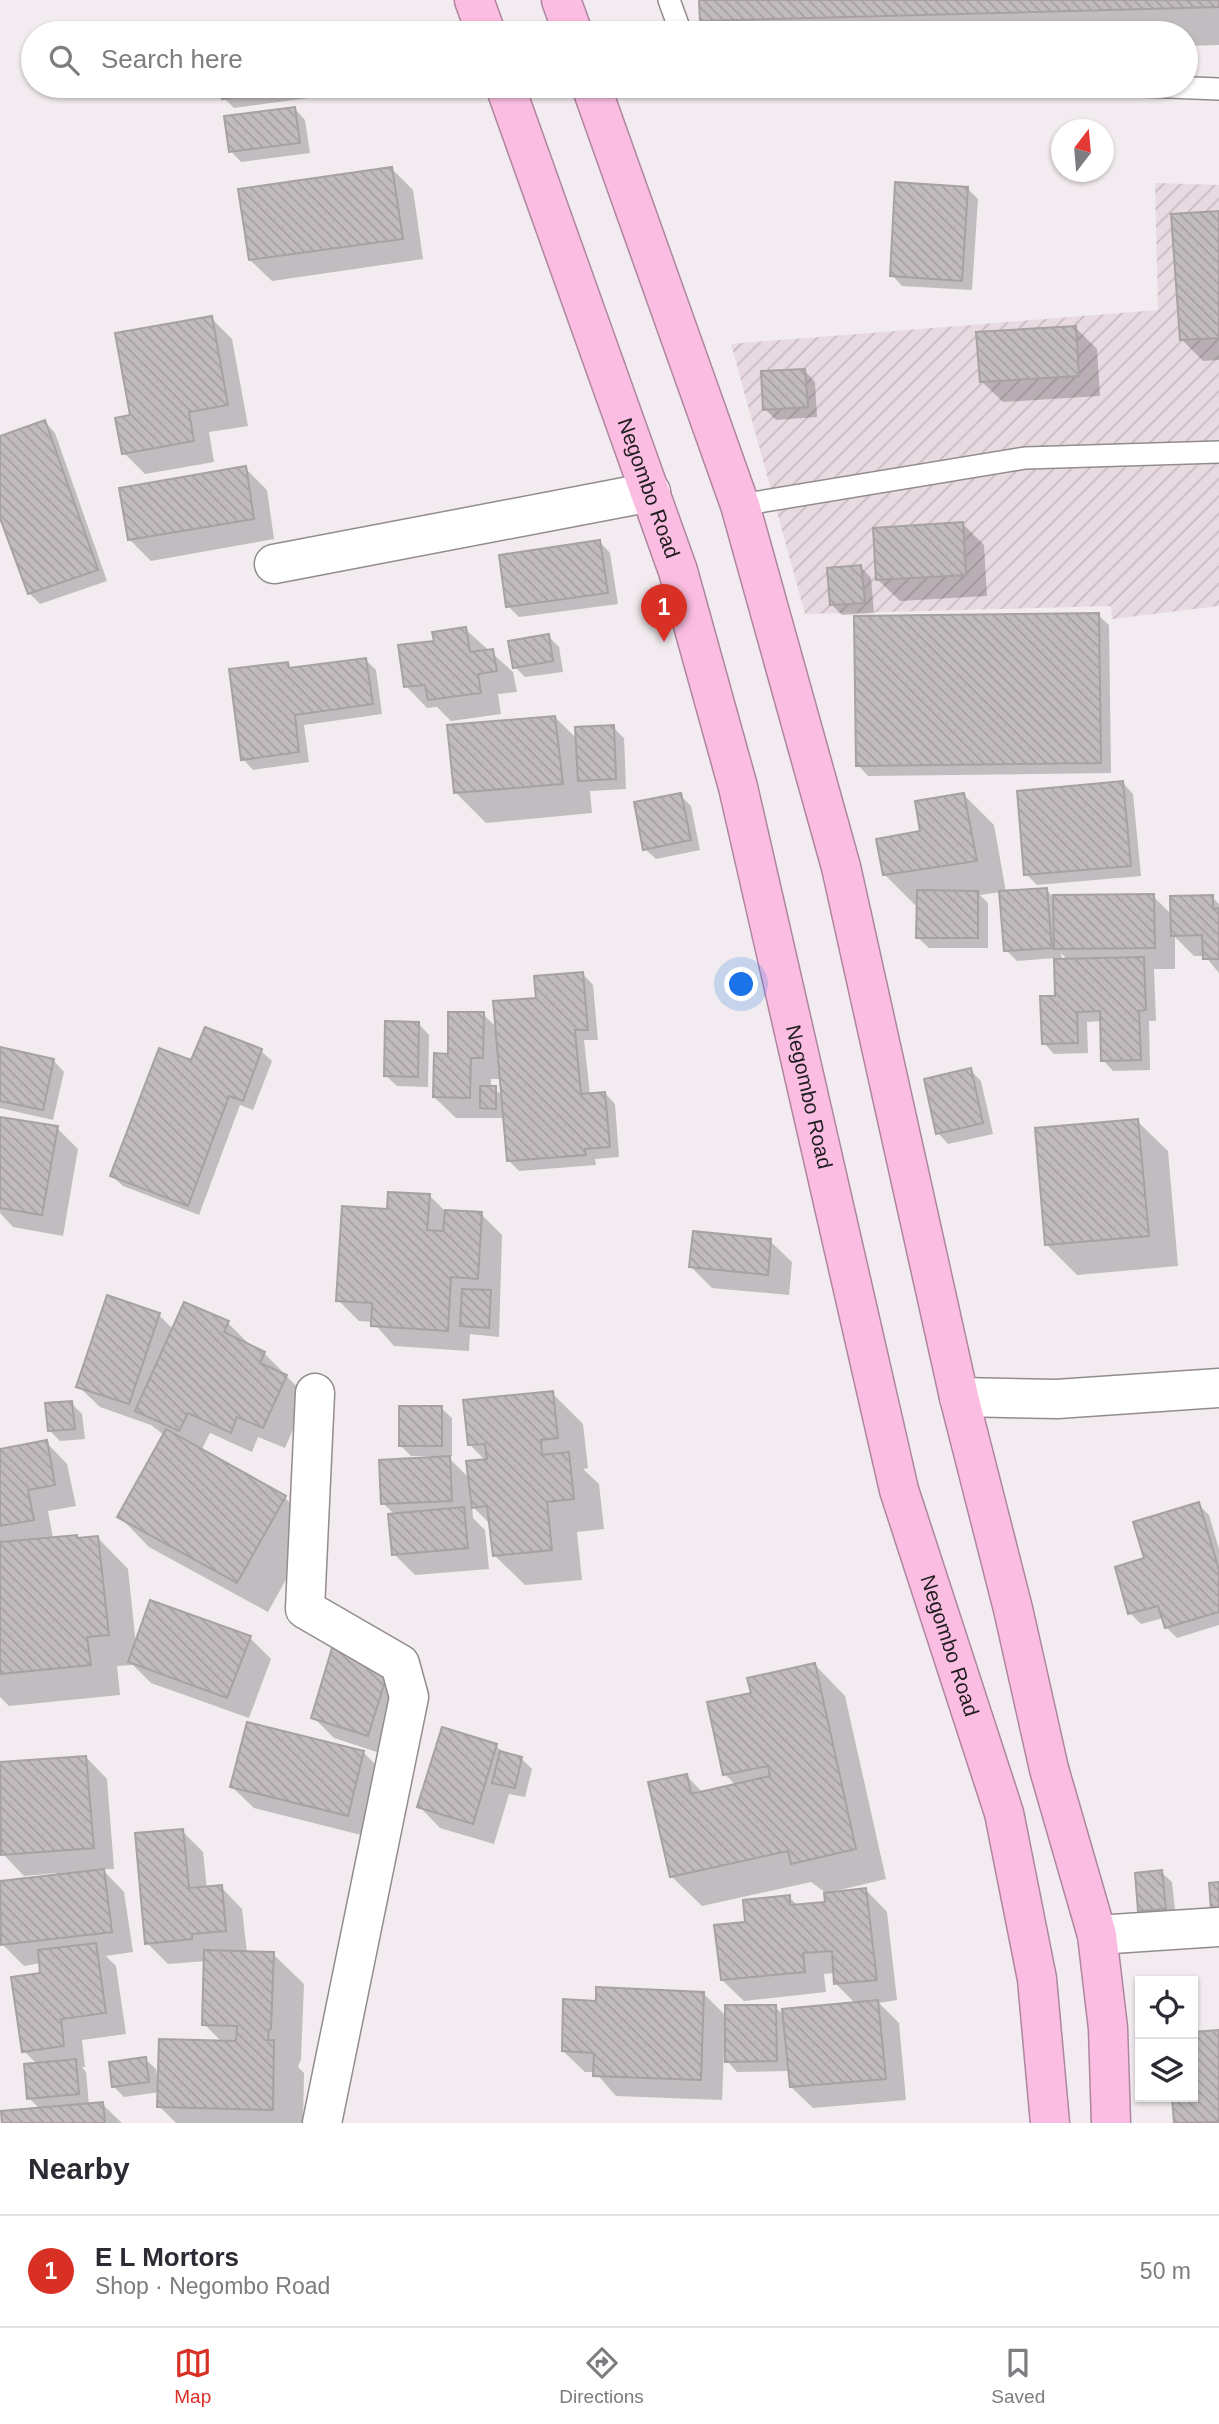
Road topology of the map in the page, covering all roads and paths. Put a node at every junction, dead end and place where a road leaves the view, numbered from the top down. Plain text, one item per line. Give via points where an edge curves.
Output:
1 (474, 0) edge
2 (561, 0) edge
3 (669, 0) edge
4 (482, 21) edge
5 (569, 21) edge
6 (677, 21) edge
7 (1198, 88) edge
8 (1219, 89) edge
9 (509, 98) edge
10 (595, 98) edge
11 (1219, 452) edge
12 (651, 492) junction
13 (740, 505) junction
14 (274, 564) dead end
15 (1219, 1388) edge
16 (315, 1393) dead end
17 (959, 1397) junction
18 (1219, 1927) edge
19 (1097, 1935) junction
20 (322, 2123) edge
21 (1050, 2123) edge
22 (1111, 2123) edge

1 - 4 highway
2 - 5 highway
3 - 6 lane
7 - 8 lane
9 - 12 highway, Negombo Road
10 - 13 highway
11 - 13 lane via 1026,458
12 - 14 street
12 - 21 highway, Negombo Road via 678,571 738,787 899,1490 1004,1813 1037,1979
13 - 17 highway via 841,867
15 - 17 street via 1056,1399
16 - 20 street via 305,1609 400,1664 409,1697
17 - 19 highway via 1049,1769
18 - 19 street
19 - 22 highway via 1108,2028

